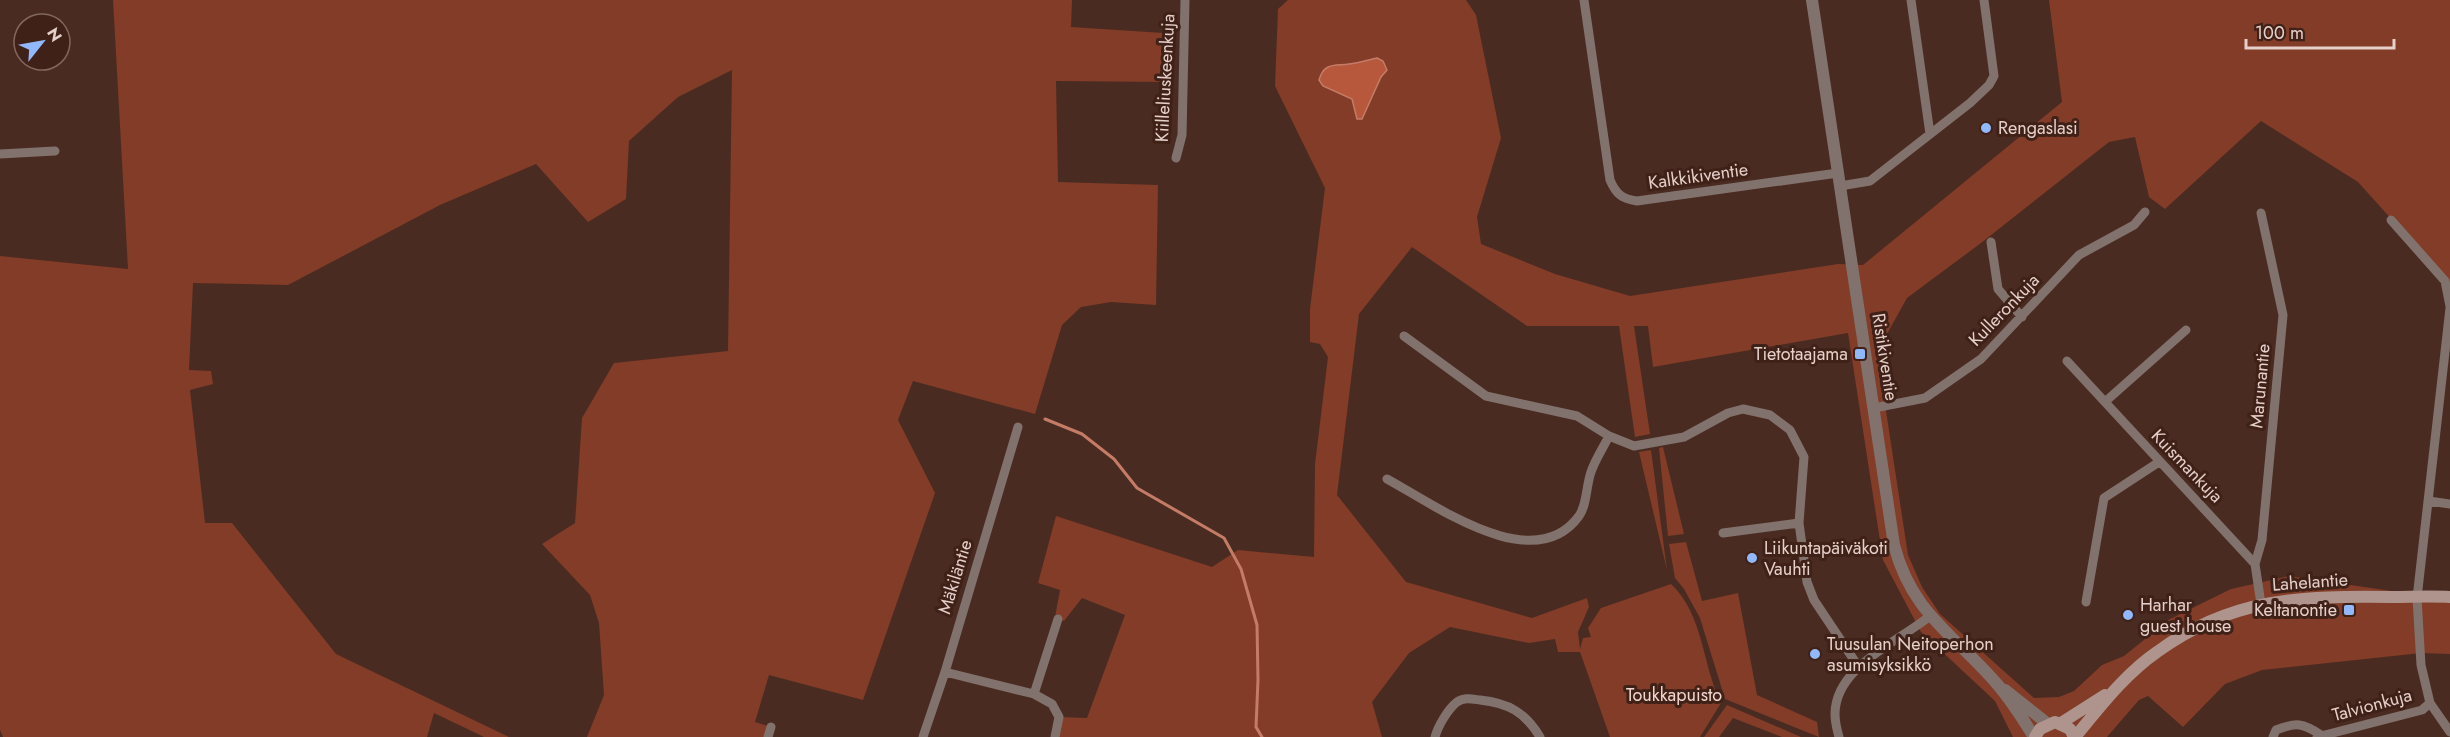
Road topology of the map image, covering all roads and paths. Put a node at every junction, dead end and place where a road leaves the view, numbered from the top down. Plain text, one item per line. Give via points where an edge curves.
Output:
1 (1185, 0) edge
2 (1584, 0) edge
3 (1812, 0) edge
4 (1911, 0) edge
5 (1984, 0) edge
6 (1930, 134) junction
7 (55, 152) dead end
8 (0, 154) edge
9 (1176, 158) dead end
10 (1838, 173) junction
11 (1840, 186) junction
12 (2145, 212) dead end
13 (2261, 213) dead end
14 (2391, 220) dead end
15 (1991, 242) dead end
16 (2450, 307) edge
17 (2022, 317) junction
18 (2186, 330) dead end
19 (1404, 336) dead end
20 (2067, 361) dead end
21 (2106, 401) junction
22 (1874, 408) junction
23 (1018, 427) dead end
24 (1609, 436) junction
25 (2159, 462) junction
26 (1387, 479) dead end
27 (2429, 501) junction
28 (2450, 504) edge
29 (1799, 523) junction
30 (1723, 533) dead end
31 (2255, 564) junction
32 (2450, 597) edge
33 (2417, 598) junction
34 (2086, 602) dead end
35 (2261, 604) junction
36 (1930, 616) junction
37 (1058, 619) dead end
38 (1858, 666) junction
39 (945, 672) junction
40 (2123, 682) junction
41 (1997, 684) junction
42 (1034, 694) junction
43 (2430, 703) junction
44 (2061, 723) junction
45 (2048, 724) junction
46 (771, 727) dead end
47 (2450, 732) edge
48 (2319, 736) edge
49 (768, 737) edge
50 (923, 737) edge
51 (1055, 737) edge
52 (1436, 737) edge
53 (1540, 737) edge
54 (1839, 737) edge
55 (2035, 737) edge
56 (2074, 737) edge
57 (2273, 737) edge

1 - 9 street, Kiilleliuskeenkuja via 1182,135
2 - 10 street, Kalkkikiventie via 1610,180 1621,196 1637,201
3 - 10 street, Ristikiventie
4 - 6 street
5 - 6 street via 1994,76 1970,103
6 - 11 street via 1870,181
7 - 8 street
10 - 11 street, Ristikiventie
11 - 22 street, Ristikiventie
12 - 17 street, Kulleronkuja via 2134,225 2079,255
13 - 31 street, Marunantie via 2283,315 2262,540
14 - 16 street via 2445,281
15 - 17 street via 1998,289
16 - 27 street
17 - 22 street, Kulleronkuja via 1981,359 1925,398
18 - 21 street
19 - 24 street via 1486,396 1577,416
20 - 21 street, Kuismankuja
21 - 25 street, Kuismankuja
22 - 36 street, Ristikiventie via 1894,545 1908,585
23 - 39 street, Mäkiläntie
24 - 26 street via 1590,473 1581,514 1568,530 1543,541 1509,539 1480,530
24 - 29 street via 1634,446 1684,437 1728,413 1743,410 1770,415 1790,430 1804,457
25 - 31 street, Kuismankuja
25 - 34 street via 2104,498
27 - 28 street
27 - 33 street
29 - 30 street
29 - 38 street via 1807,582 1814,600
31 - 35 street
32 - 33 main road, Lahelantie
33 - 35 main road, Lahelantie via 2348,596
33 - 43 street via 2421,665
35 - 40 main road, Lahelantie via 2194,628 2155,652
36 - 38 street
36 - 41 street, Ristikiventie
37 - 42 street
38 - 54 street via 1844,682 1834,712
39 - 42 street
39 - 50 street, Mäkiläntie
40 - 44 main road, Lahelantie
40 - 56 main road, Lahelantie
41 - 45 street, Ristikiventie
41 - 55 street, Ristikiventie
42 - 51 street via 1052,704 1059,717
43 - 47 street
43 - 48 street, Talvionkuja via 2422,710
44 - 45 main road
44 - 56 main road
45 - 55 main road
46 - 49 street
48 - 57 street, Talvionkuja via 2305,724 2293,723 2276,730
52 - 53 street via 1457,702 1465,698 1501,703 1514,709

